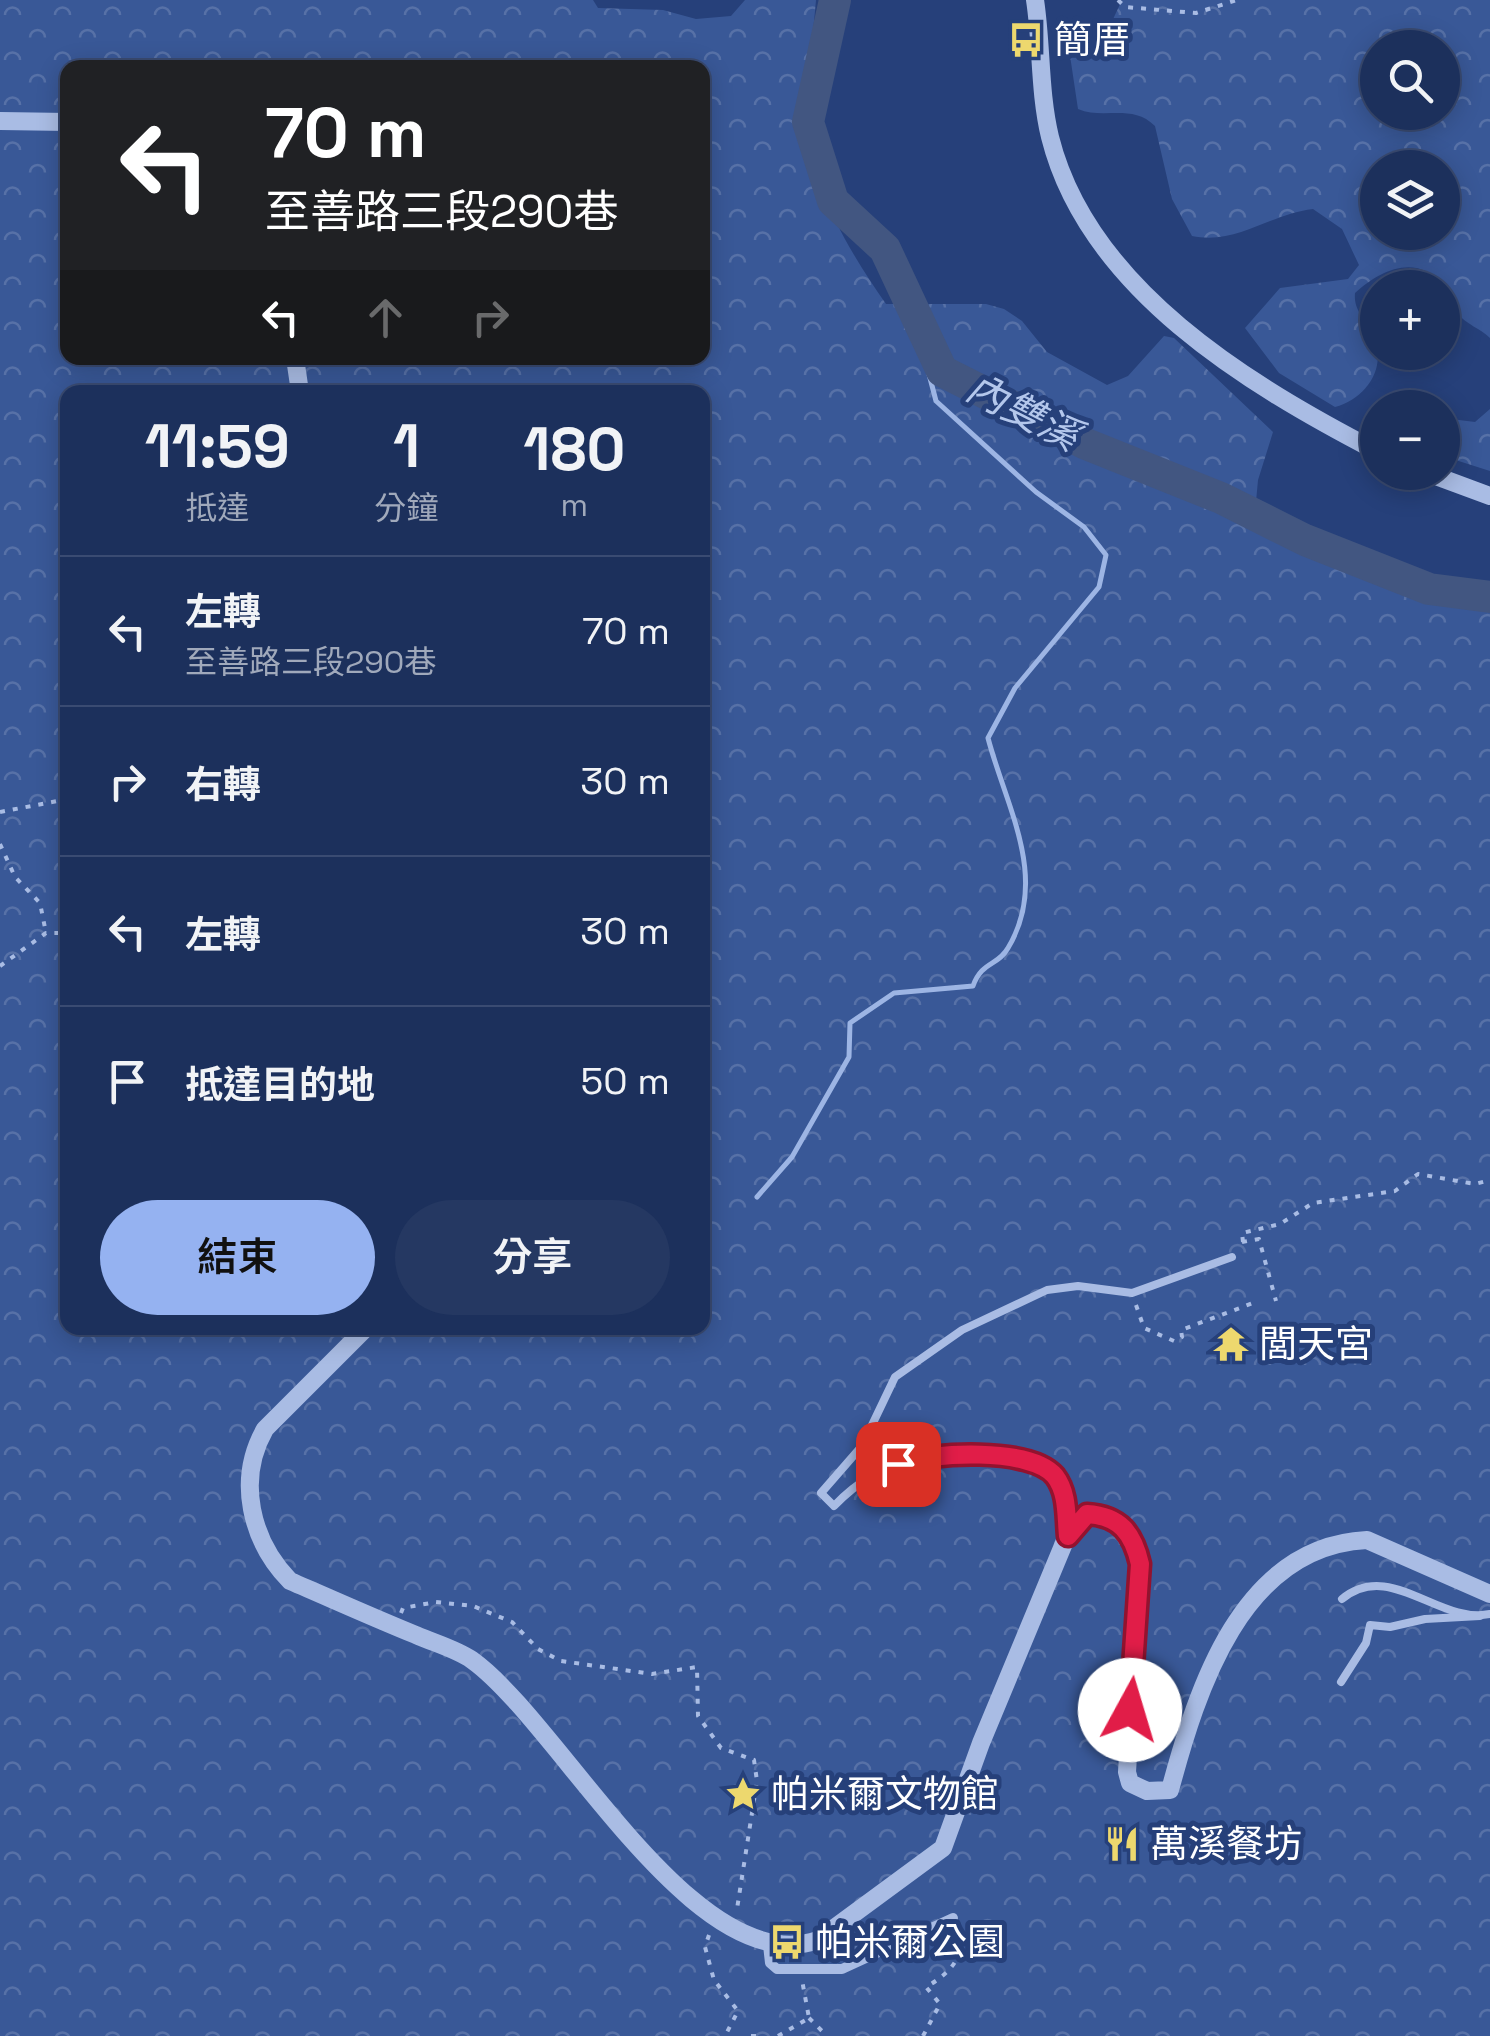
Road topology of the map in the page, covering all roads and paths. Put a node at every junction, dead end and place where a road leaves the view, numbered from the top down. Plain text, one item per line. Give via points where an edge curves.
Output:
1 (1035, 0) edge
2 (1118, 0) edge
3 (1237, 0) edge
4 (0, 121) edge
5 (60, 123) edge
6 (1360, 443) edge
7 (1460, 485) edge
8 (1490, 496) edge
9 (60, 801) edge
10 (0, 812) edge
11 (0, 844) edge
12 (46, 933) junction
13 (60, 933) edge
14 (0, 966) edge
15 (1490, 1180) edge
16 (1242, 1242) junction
17 (1232, 1257) joint
18 (1132, 1293) junction
19 (1276, 1301) dead end
20 (1253, 1303) dead end
21 (359, 1335) edge
22 (1068, 1536) junction
23 (1490, 1594) edge
24 (1342, 1600) dead end
25 (1485, 1615) edge
26 (396, 1627) junction
27 (1341, 1682) dead end
28 (952, 1918) joint
29 (726, 1924) junction
30 (768, 1945) junction
31 (802, 1971) junction
32 (809, 2018) junction
33 (725, 2036) edge
34 (751, 2036) edge
35 (760, 2036) edge
36 (778, 2036) edge
37 (827, 2036) edge
38 (923, 2036) edge

1 - 6 street via 1051,141 1076,205 1112,255 1166,315 1237,370
2 - 3 path via 1125,7 1196,13
4 - 5 street
7 - 8 street
9 - 10 path
11 - 12 path via 15,877 40,903
12 - 13 path
12 - 14 path
15 - 16 path via 1475,1184 1418,1174 1395,1191 1313,1203 1280,1224 1242,1233
16 - 17 path
16 - 19 path via 1259,1240
17 - 18 lane
18 - 20 path via 1144,1328 1174,1340 1181,1330
18 - 22 lane via 1078,1286 1047,1290 962,1330 895,1377 862,1446 821,1493 834,1506 876,1474 920,1456 1008,1456 1054,1475 1064,1492
21 - 26 street via 265,1428 250,1468 252,1515 270,1560 290,1581
22 - 23 street via 1087,1514 1110,1516 1136,1543 1138,1630 1126,1772 1130,1783 1147,1792 1170,1790 1210,1664 1240,1616 1266,1584 1304,1560 1347,1541 1367,1540
22 - 30 street via 944,1848 818,1940
24 - 25 lane via 1362,1586 1394,1587
25 - 27 lane via 1390,1628 1370,1624
26 - 29 street via 469,1658 503,1686 620,1831
26 - 29 path via 403,1608 436,1602 473,1606 512,1622 561,1662 652,1674 697,1667 698,1716 721,1748 754,1760 756,1770 739,1906
28 - 31 street via 842,1970
28 - 38 path via 963,1933 958,1960 926,1987 940,2004
29 - 30 street
29 - 33 path via 708,1936 705,1948 719,1992 738,2010
30 - 31 street via 776,1969
31 - 32 path
32 - 36 path
32 - 37 path
34 - 35 path

